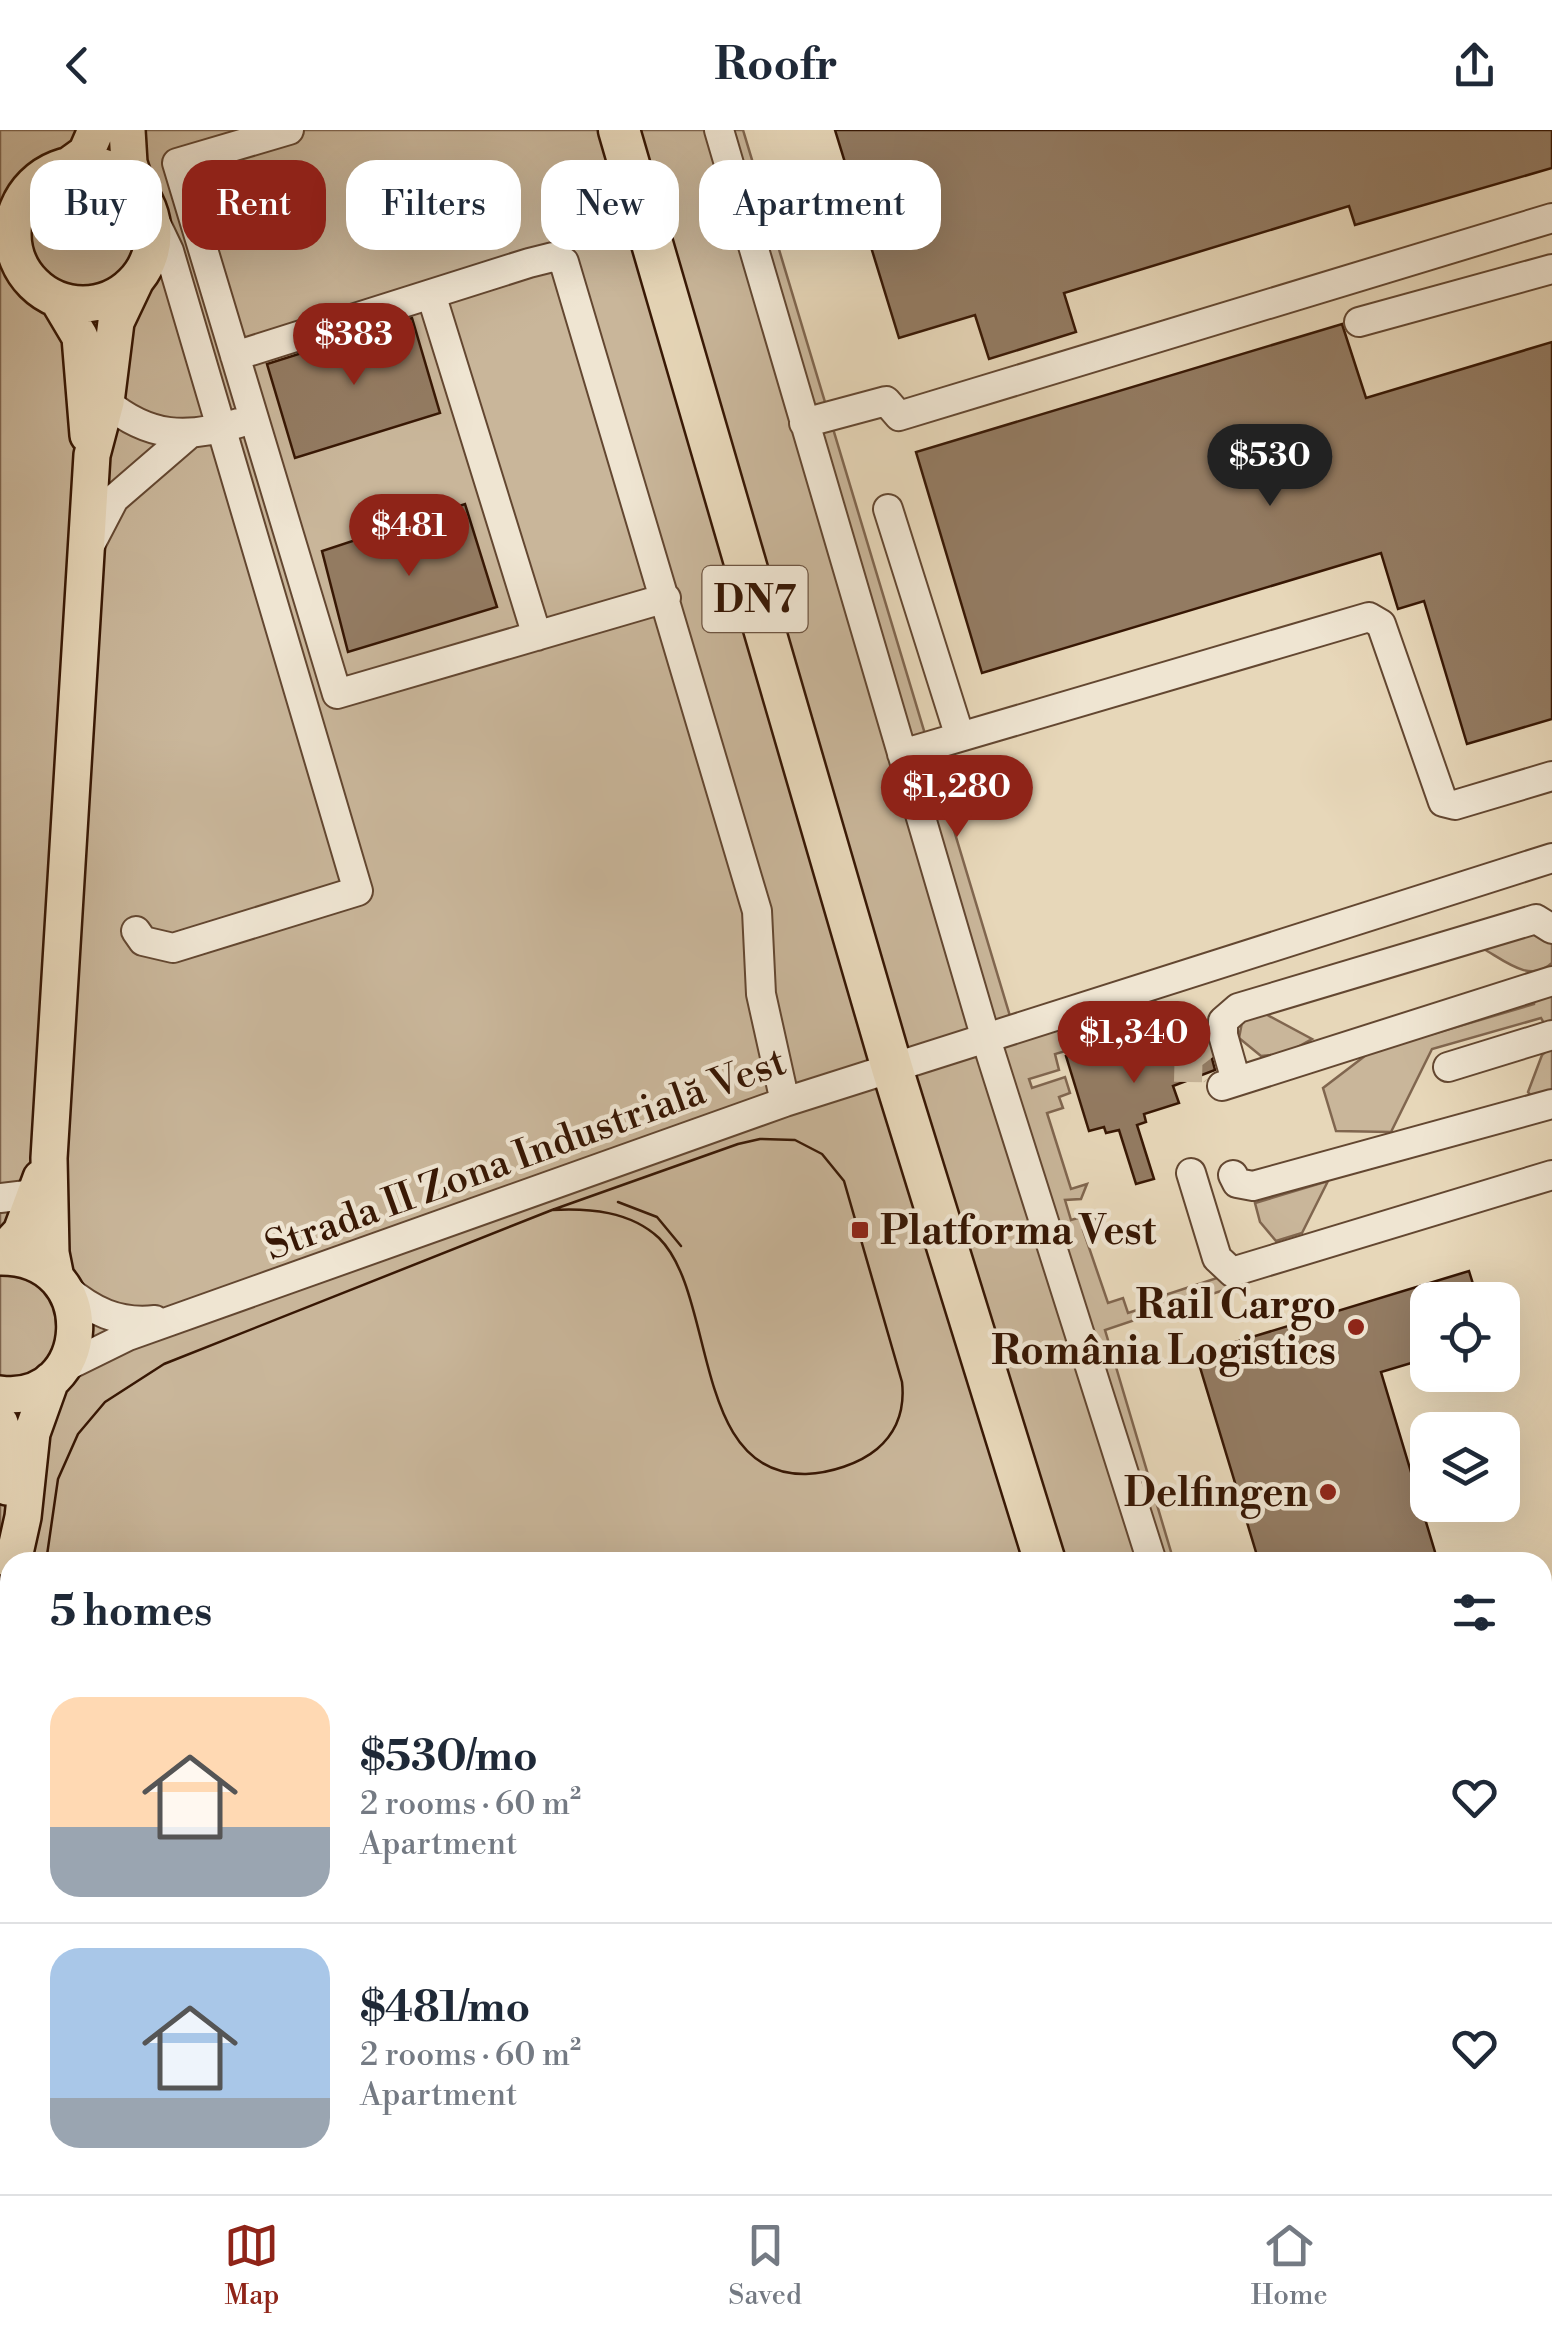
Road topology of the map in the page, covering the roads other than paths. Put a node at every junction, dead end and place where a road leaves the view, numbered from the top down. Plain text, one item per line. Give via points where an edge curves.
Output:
1 (96, 130) edge
2 (127, 130) edge
3 (289, 130) edge
4 (619, 130) edge
5 (719, 130) edge
6 (76, 160) edge
7 (129, 160) edge
8 (30, 188) edge
9 (1552, 218) edge
10 (162, 237) edge
11 (151, 250) edge
12 (1552, 270) edge
13 (134, 282) junction
14 (431, 294) junction
15 (58, 300) junction
16 (183, 310) junction
17 (1358, 322) dead end
18 (235, 356) junction
19 (106, 402) junction
20 (255, 418) junction
21 (804, 423) junction
22 (224, 428) junction
23 (187, 436) junction
24 (92, 455) junction
25 (888, 509) dead end
26 (88, 550) junction
27 (666, 598) junction
28 (538, 636) junction
29 (960, 737) junction
30 (902, 754) junction
31 (1552, 776) edge
32 (1552, 858) edge
33 (1552, 929) edge
34 (136, 930) dead end
35 (1552, 981) edge
36 (1552, 1035) edge
37 (986, 1039) junction
38 (1448, 1067) dead end
39 (892, 1068) junction
40 (785, 1102) junction
41 (1552, 1104) edge
42 (48, 1158) junction
43 (1191, 1173) dead end
44 (1233, 1175) dead end
45 (1552, 1175) edge
46 (36, 1194) junction
47 (0, 1198) edge
48 (0, 1256) edge
49 (60, 1283) junction
50 (186, 1316) junction
51 (56, 1374) junction
52 (0, 1394) edge
53 (0, 1423) edge
54 (14, 1552) edge
55 (1042, 1552) edge
56 (1149, 1552) edge

1 - 6 main road
2 - 7 main road
3 - 18 street via 178,163
4 - 39 highway, DN7
5 - 21 street
8 - 15 main road via 14,229 16,252 24,272
9 - 21 street via 900,416 886,401
10 - 16 street
11 - 13 main road
12 - 17 street
13 - 15 main road via 97,303
13 - 16 street via 166,290
13 - 19 main road via 116,322
14 - 18 street
14 - 27 street via 553,257 568,270
14 - 28 street
15 - 24 main road via 80,337
16 - 22 street
18 - 20 street
19 - 23 street via 151,432
19 - 24 main road
20 - 22 street
20 - 28 street via 337,694
21 - 30 street
22 - 23 street
22 - 34 street via 358,890 173,948 143,941
23 - 26 street via 114,499
24 - 26 main road
25 - 29 street
26 - 42 main road
27 - 28 street
27 - 40 street via 757,910 761,994
29 - 30 street
29 - 31 street via 1368,616 1380,624 1443,802 1455,805
30 - 37 street
32 - 37 street, Strada II Zona Industrială Vest
33 - 35 street via 1536,919 1238,1008 1223,1021 1229,1084
36 - 38 street
37 - 39 street, Strada II Zona Industrială Vest
37 - 56 street
39 - 40 street, Strada II Zona Industrială Vest
39 - 55 highway, DN7
40 - 50 street, Strada II Zona Industrială Vest
41 - 44 street via 1253,1186
42 - 46 main road
42 - 49 main road
43 - 45 street via 1217,1258 1232,1272
46 - 47 street
46 - 48 main road via 21,1232
48 - 49 main road via 32,1262
49 - 50 street, Strada II Zona Industrială Vest via 91,1310 114,1318
49 - 51 main road via 75,1310 76,1331
50 - 51 street, Strada II Zona Industrială Vest via 112,1342
51 - 52 main road via 30,1392
51 - 54 main road via 37,1412
53 - 54 main road via 9,1452 7,1517

